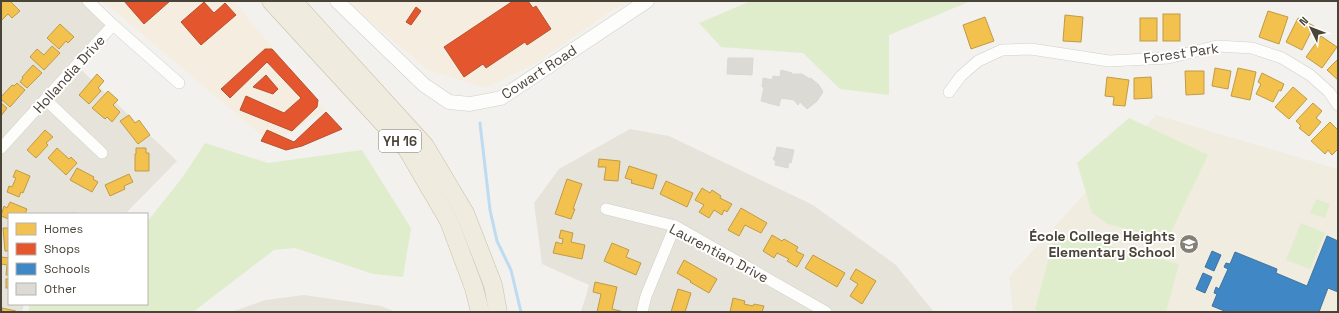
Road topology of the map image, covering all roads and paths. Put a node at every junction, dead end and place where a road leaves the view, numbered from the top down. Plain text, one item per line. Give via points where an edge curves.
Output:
1 (88, 1) edge
2 (271, 1) edge
3 (293, 1) edge
4 (337, 1) edge
5 (647, 1) edge
6 (112, 25) junction
7 (180, 83) dead end
8 (950, 92) dead end
9 (46, 100) junction
10 (1338, 105) edge
11 (1, 148) edge
12 (102, 153) dead end
13 (606, 209) dead end
14 (675, 226) junction
15 (480, 312) edge
16 (498, 312) edge
17 (642, 312) edge
18 (826, 312) edge

1 - 6 street, Hollandia Drive
2 - 15 highway, YH 16 via 407,149 449,222 474,288
3 - 16 highway, YH 16 via 425,146 465,213 494,285
4 - 5 street, Cowart Road via 424,85 449,102 470,104 501,98
6 - 7 street
6 - 9 street, Hollandia Drive
8 - 10 street, Forest Park via 961,76 978,61 1002,50 1030,49 1109,61 1168,58 1216,46 1252,48 1282,58 1310,75 1329,92
9 - 11 street, Hollandia Drive
9 - 12 street
13 - 14 street, Laurentian Drive
14 - 17 street
14 - 18 street, Laurentian Drive

